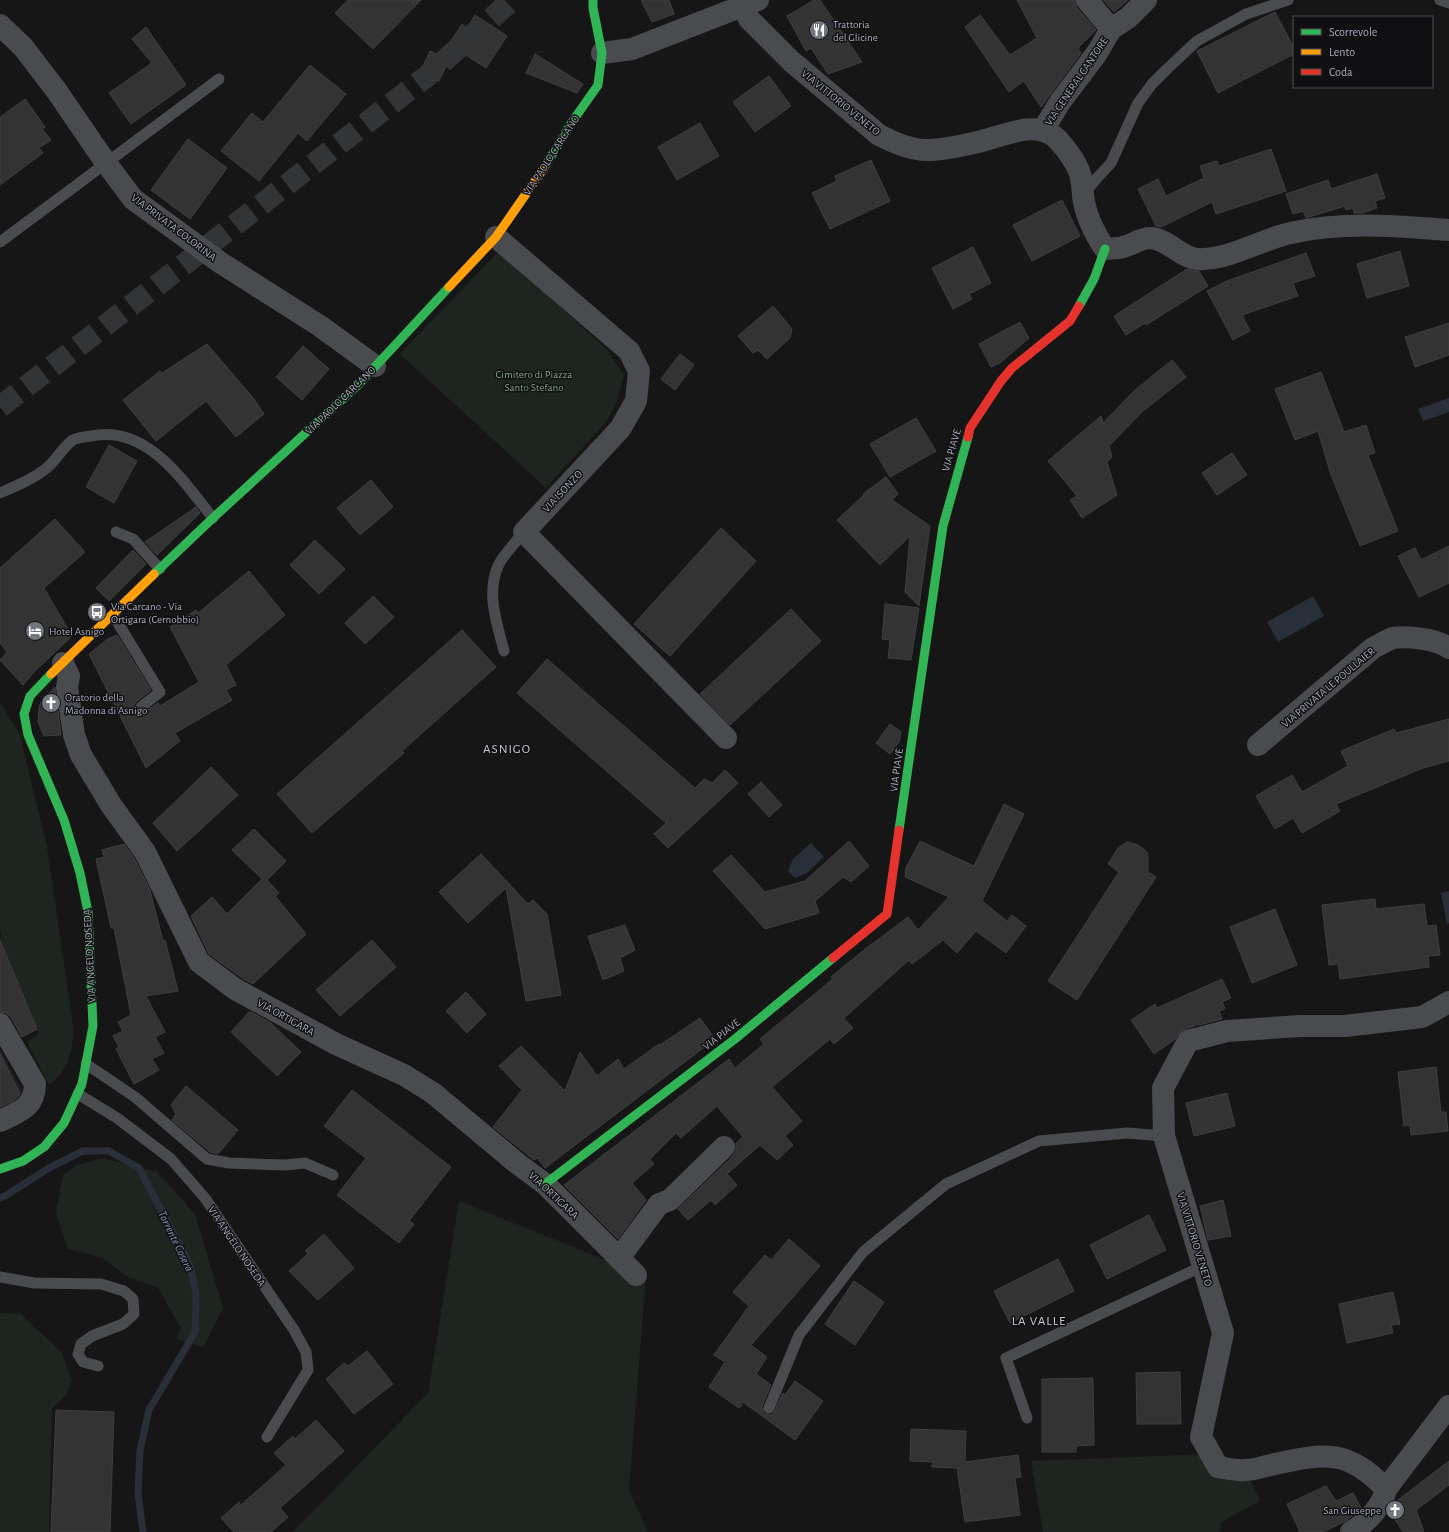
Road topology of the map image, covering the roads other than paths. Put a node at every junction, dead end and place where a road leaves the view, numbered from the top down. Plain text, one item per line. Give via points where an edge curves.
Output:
1 (593, 0) edge
2 (1087, 0) edge
3 (1146, 0) edge
4 (1288, 0) edge
5 (1440, 0) edge
6 (751, 3) edge
7 (1449, 3) edge
8 (0, 25) edge
9 (1111, 29) junction
10 (602, 53) junction
11 (220, 79) dead end
12 (1043, 130) junction
13 (106, 163) junction
14 (1084, 202) junction
15 (1449, 230) edge
16 (496, 237) junction
17 (0, 242) edge
18 (1105, 249) junction
19 (375, 366) junction
20 (0, 494) edge
21 (213, 518) junction
22 (116, 532) dead end
23 (524, 532) junction
24 (160, 569) junction
25 (112, 615) junction
26 (1449, 648) edge
27 (504, 651) dead end
28 (63, 663) junction
29 (26, 707) joint
30 (141, 707) dead end
31 (726, 738) dead end
32 (1258, 746) dead end
33 (1449, 1002) edge
34 (0, 1024) edge
35 (86, 1064) junction
36 (78, 1094) junction
37 (0, 1121) edge
38 (1164, 1136) junction
39 (724, 1147) dead end
40 (0, 1169) edge
41 (333, 1175) dead end
42 (546, 1184) junction
43 (619, 1258) junction
44 (1203, 1266) junction
45 (636, 1275) dead end
46 (0, 1277) edge
47 (98, 1366) dead end
48 (1449, 1406) edge
49 (769, 1408) dead end
50 (1027, 1418) dead end
51 (267, 1437) dead end
52 (1386, 1489) junction
53 (1352, 1532) edge

1 - 10 street, VIA PAOLO CARCANO
2 - 9 street
3 - 9 street, VIA GENERAL CANTORE via 1128,18
4 - 14 lane via 1246,14 1197,41 1167,69 1138,103 1111,164 1088,189
5 - 7 lane
6 - 10 street via 632,49
6 - 12 street, VIA VITTORIO VENETO via 749,20 791,61 879,135 896,143 913,149 931,150 982,141 1019,129
8 - 13 street, VIA PRIVATA COLORINA via 24,47
9 - 12 street, VIA GENERAL CANTORE
10 - 16 street, VIA PAOLO CARCANO via 598,85
11 - 13 lane
12 - 14 street via 1058,139 1071,157 1080,173
13 - 17 lane
13 - 19 street, VIA PRIVATA COLORINA via 133,199 221,263 320,326
14 - 18 street via 1096,236
15 - 18 street via 1378,225 1329,227 1291,233 1221,257 1202,259 1185,256 1164,242 1150,238 1123,247
16 - 19 street, VIA PAOLO CARCANO
16 - 23 street, VIA ISONZO via 629,351 639,371 636,401 620,428
18 - 42 street, VIA PIAVE via 1094,280 1070,321 1012,368 970,428 943,526 887,914 735,1039
19 - 21 street, VIA PAOLO CARCANO via 359,384
20 - 21 lane via 32,479 50,465 73,440 103,433 125,437 154,451 177,472
21 - 24 street, VIA PAOLO CARCANO
22 - 24 lane via 133,539
23 - 27 lane via 498,565 492,590
23 - 31 street
24 - 25 street, VIA PAOLO CARCANO
25 - 28 street, VIA PAOLO CARCANO
25 - 30 lane via 160,692
26 - 32 street, VIA PRIVATA LE POULLAIER via 1406,637 1392,639 1373,648
28 - 29 street, VIA PAOLO CARCANO via 30,696
28 - 42 street, VIA ORTIGARA via 69,676 67,687 74,735 81,756 111,805 145,852 199,962 235,989 336,1044 404,1075 432,1093
29 - 35 street, VIA ANGELO NOSEDA via 24,714 28,734 64,820 80,873 88,912 93,1026
33 - 38 street, VIA VITTORIO VENETO via 1422,1018 1345,1026 1227,1031 1188,1041 1163,1088
34 - 37 street via 35,1084 35,1092 27,1106
35 - 36 street, VIA ANGELO NOSEDA
35 - 41 lane via 135,1097 207,1159 229,1163 305,1163
36 - 40 street, VIA ANGELO NOSEDA via 64,1122 44,1147 23,1161
36 - 51 lane, VIA ANGELO NOSEDA via 117,1118 171,1159 205,1198 294,1330 306,1352 308,1370
38 - 44 street, VIA VITTORIO VENETO
38 - 49 lane via 1127,1134 1039,1142 946,1184 863,1252 799,1335
39 - 43 street via 670,1200 659,1204
42 - 43 street, VIA ORTIGARA
43 - 45 street, VIA ORTIGARA
44 - 50 lane via 1006,1358
44 - 52 street, VIA VITTORIO VENETO via 1223,1333 1201,1437 1218,1467 1246,1470 1313,1457 1332,1456 1362,1467
46 - 47 lane via 34,1283 101,1284 124,1291 133,1300 134,1314 123,1324 92,1336 81,1344 78,1354 83,1362
48 - 52 street
52 - 53 street via 1385,1497 1370,1518

